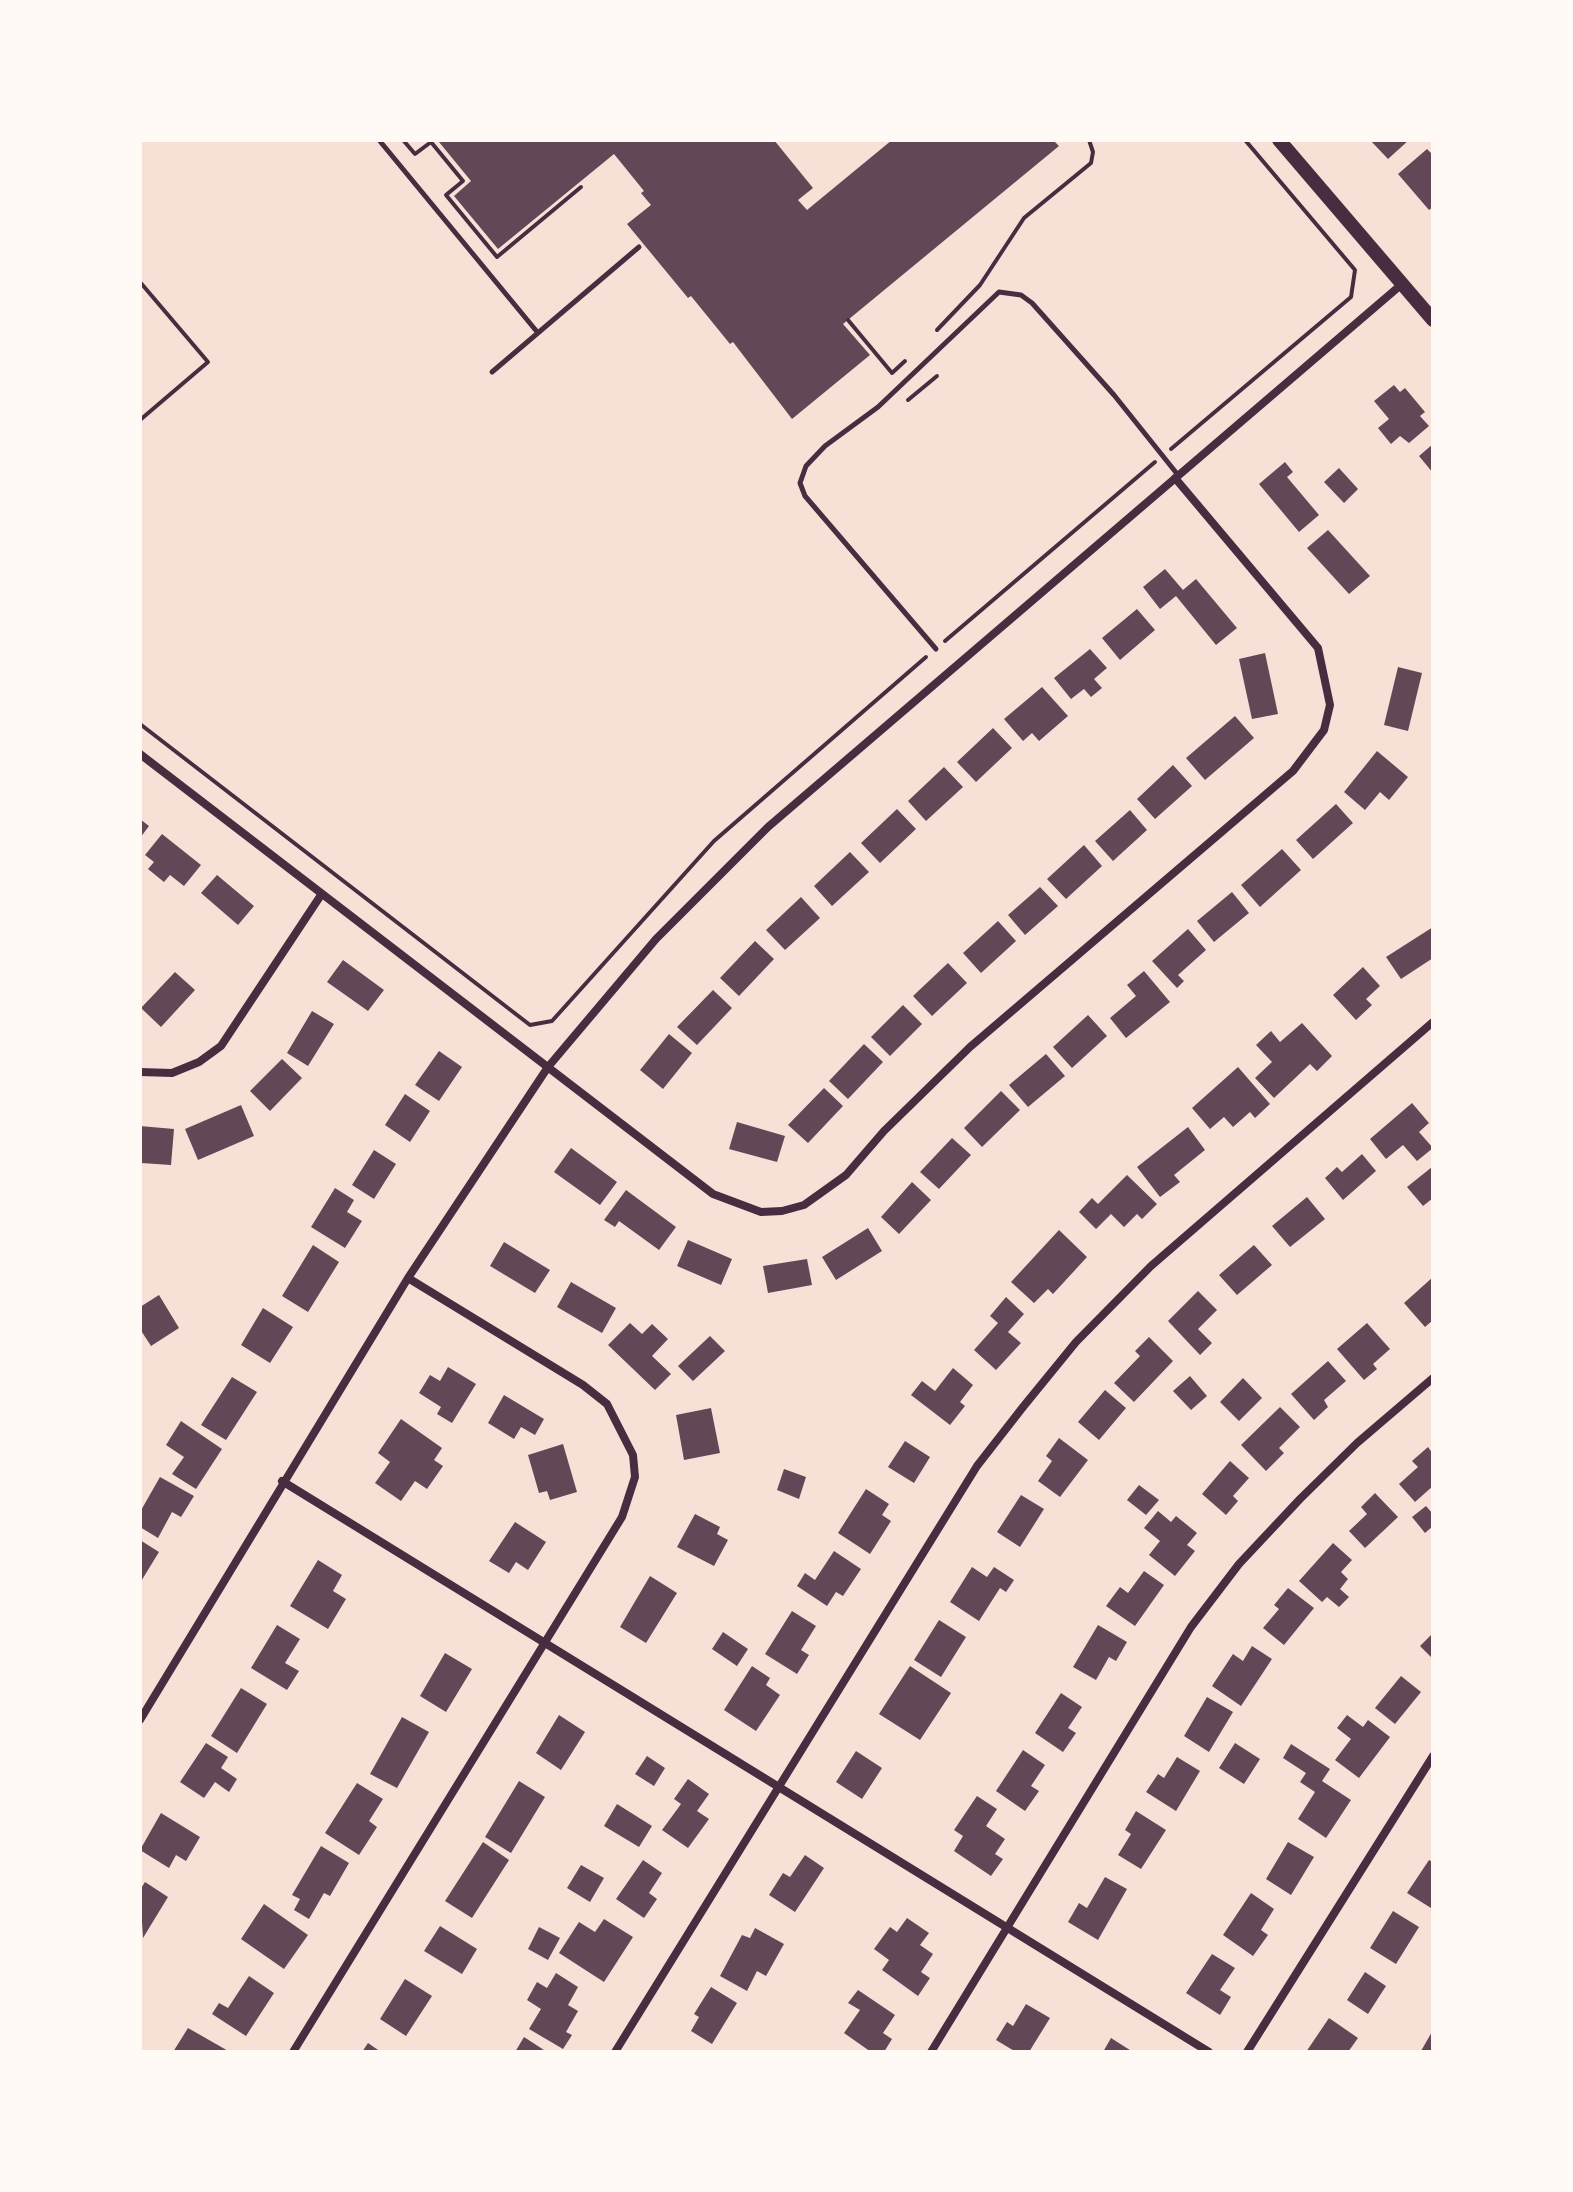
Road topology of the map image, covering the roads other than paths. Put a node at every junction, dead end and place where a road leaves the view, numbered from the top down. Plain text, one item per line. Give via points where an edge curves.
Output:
1 (379, 140) edge
2 (1279, 140) edge
3 (639, 247) dead end
4 (1402, 284) junction
5 (1433, 320) edge
6 (538, 333) junction
7 (492, 372) dead end
8 (1177, 477) junction
9 (936, 649) road end
10 (140, 754) edge
11 (321, 895) junction
12 (1433, 1022) edge
13 (548, 1067) junction
14 (140, 1072) edge
15 (408, 1278) junction
16 (1433, 1378) edge
17 (282, 1481) junction
18 (543, 1642) junction
19 (140, 1720) edge
20 (1433, 1756) edge
21 (778, 1789) junction
22 (1006, 1930) junction
23 (293, 2052) edge
24 (615, 2052) edge
25 (931, 2052) edge
26 (1209, 2052) edge
27 (1247, 2052) edge

1 - 6 lane
2 - 4 street
3 - 6 lane
4 - 5 street
4 - 8 street
6 - 7 lane
8 - 9 lane via 1114,395 1032,303 1009,291 991,298 878,407 825,446 806,466 800,483 805,496
8 - 13 street via 768,827 656,939
8 - 13 street via 1318,648 1330,705 1324,730 1293,771 970,1047 846,1175 804,1205 761,1212 713,1194
10 - 11 street
11 - 13 street
11 - 14 street via 221,1046 172,1073
12 - 21 street via 1151,1266 1076,1342 977,1466
13 - 15 street
15 - 17 street
15 - 18 street via 583,1385 607,1404 633,1455 635,1477 622,1517
16 - 22 street via 1357,1443 1239,1564 1191,1627
17 - 18 street
17 - 19 street
18 - 21 street
18 - 23 street
20 - 27 street
21 - 22 street
21 - 24 street
22 - 25 street
22 - 26 street

